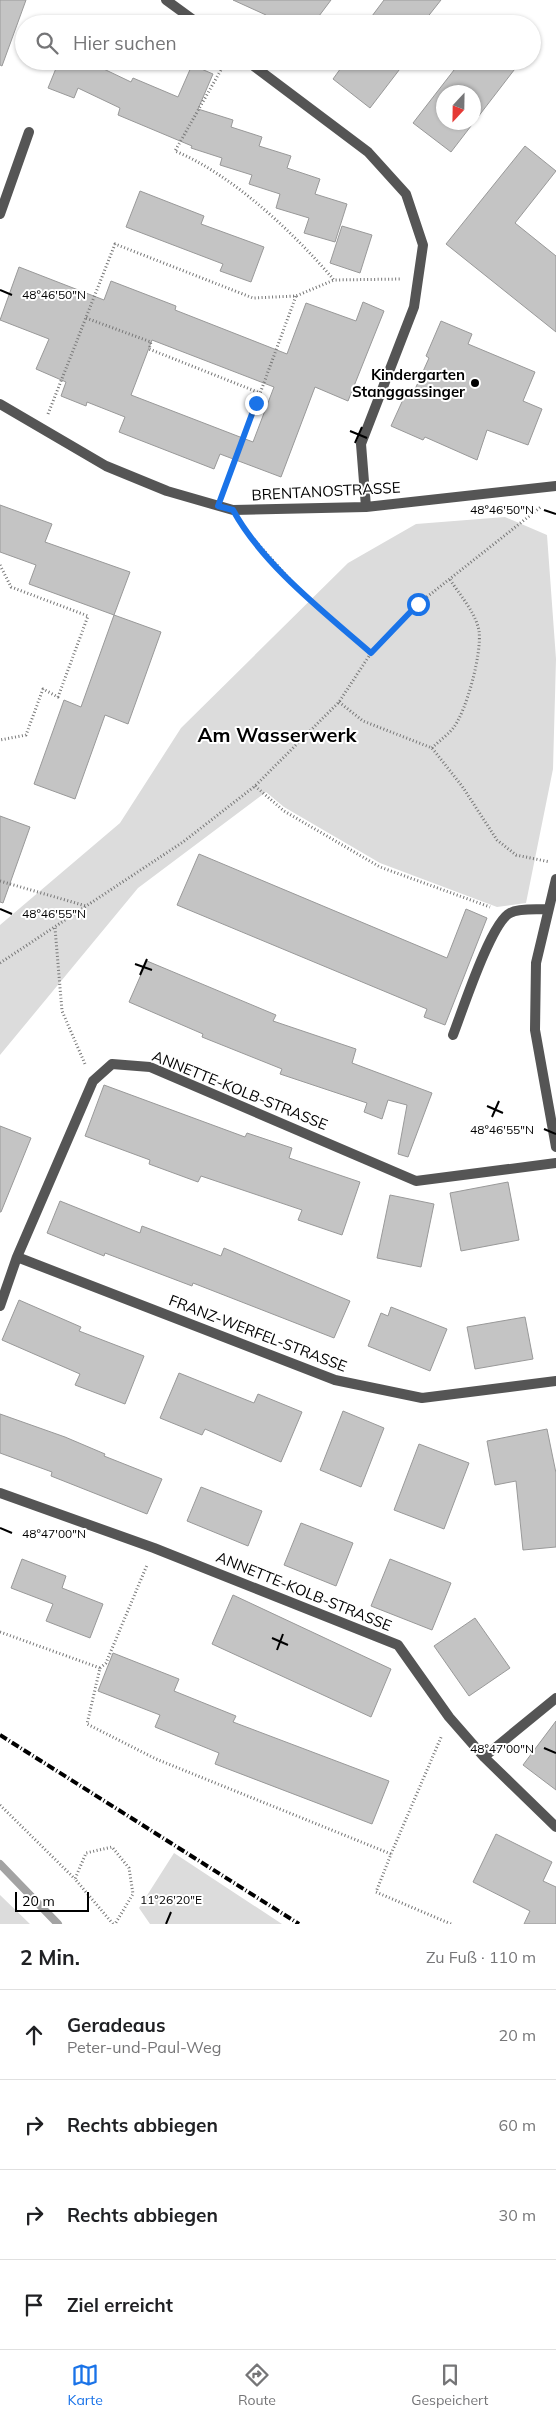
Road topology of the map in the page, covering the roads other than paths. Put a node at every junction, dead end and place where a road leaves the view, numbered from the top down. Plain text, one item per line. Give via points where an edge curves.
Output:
1 (166, 0) edge
2 (186, 15) edge
3 (259, 70) edge
4 (29, 132) dead end
5 (0, 214) edge
6 (0, 404) edge
7 (556, 486) edge
8 (366, 507) junction
9 (556, 879) edge
10 (548, 909) junction
11 (453, 1035) dead end
12 (556, 1147) edge
13 (556, 1163) edge
14 (17, 1257) junction
15 (0, 1306) edge
16 (556, 1382) edge
17 (0, 1493) edge
18 (556, 1698) edge
19 (484, 1757) junction
20 (556, 1827) edge

1 - 2 street
3 - 8 street via 368,152 406,194 423,245 414,307 361,444
4 - 5 street
6 - 8 street, BRENTANOSTRASSE via 106,466 167,491 218,506 233,510
7 - 8 street, BRENTANOSTRASSE
9 - 10 street
10 - 11 street via 508,914 492,936
10 - 12 street via 536,963 535,1030
13 - 14 street, ANNETTE-KOLB-STRASSE via 416,1180 150,1067 112,1064 93,1081
14 - 15 street, ANNETTE-KOLB-STRASSE
14 - 16 street, FRANZ-WERFEL-STRASSE via 335,1380 422,1398
17 - 19 street, ANNETTE-KOLB-STRASSE via 154,1548 398,1645 449,1717
18 - 19 street
19 - 20 street, ANNETTE-KOLB-STRASSE

